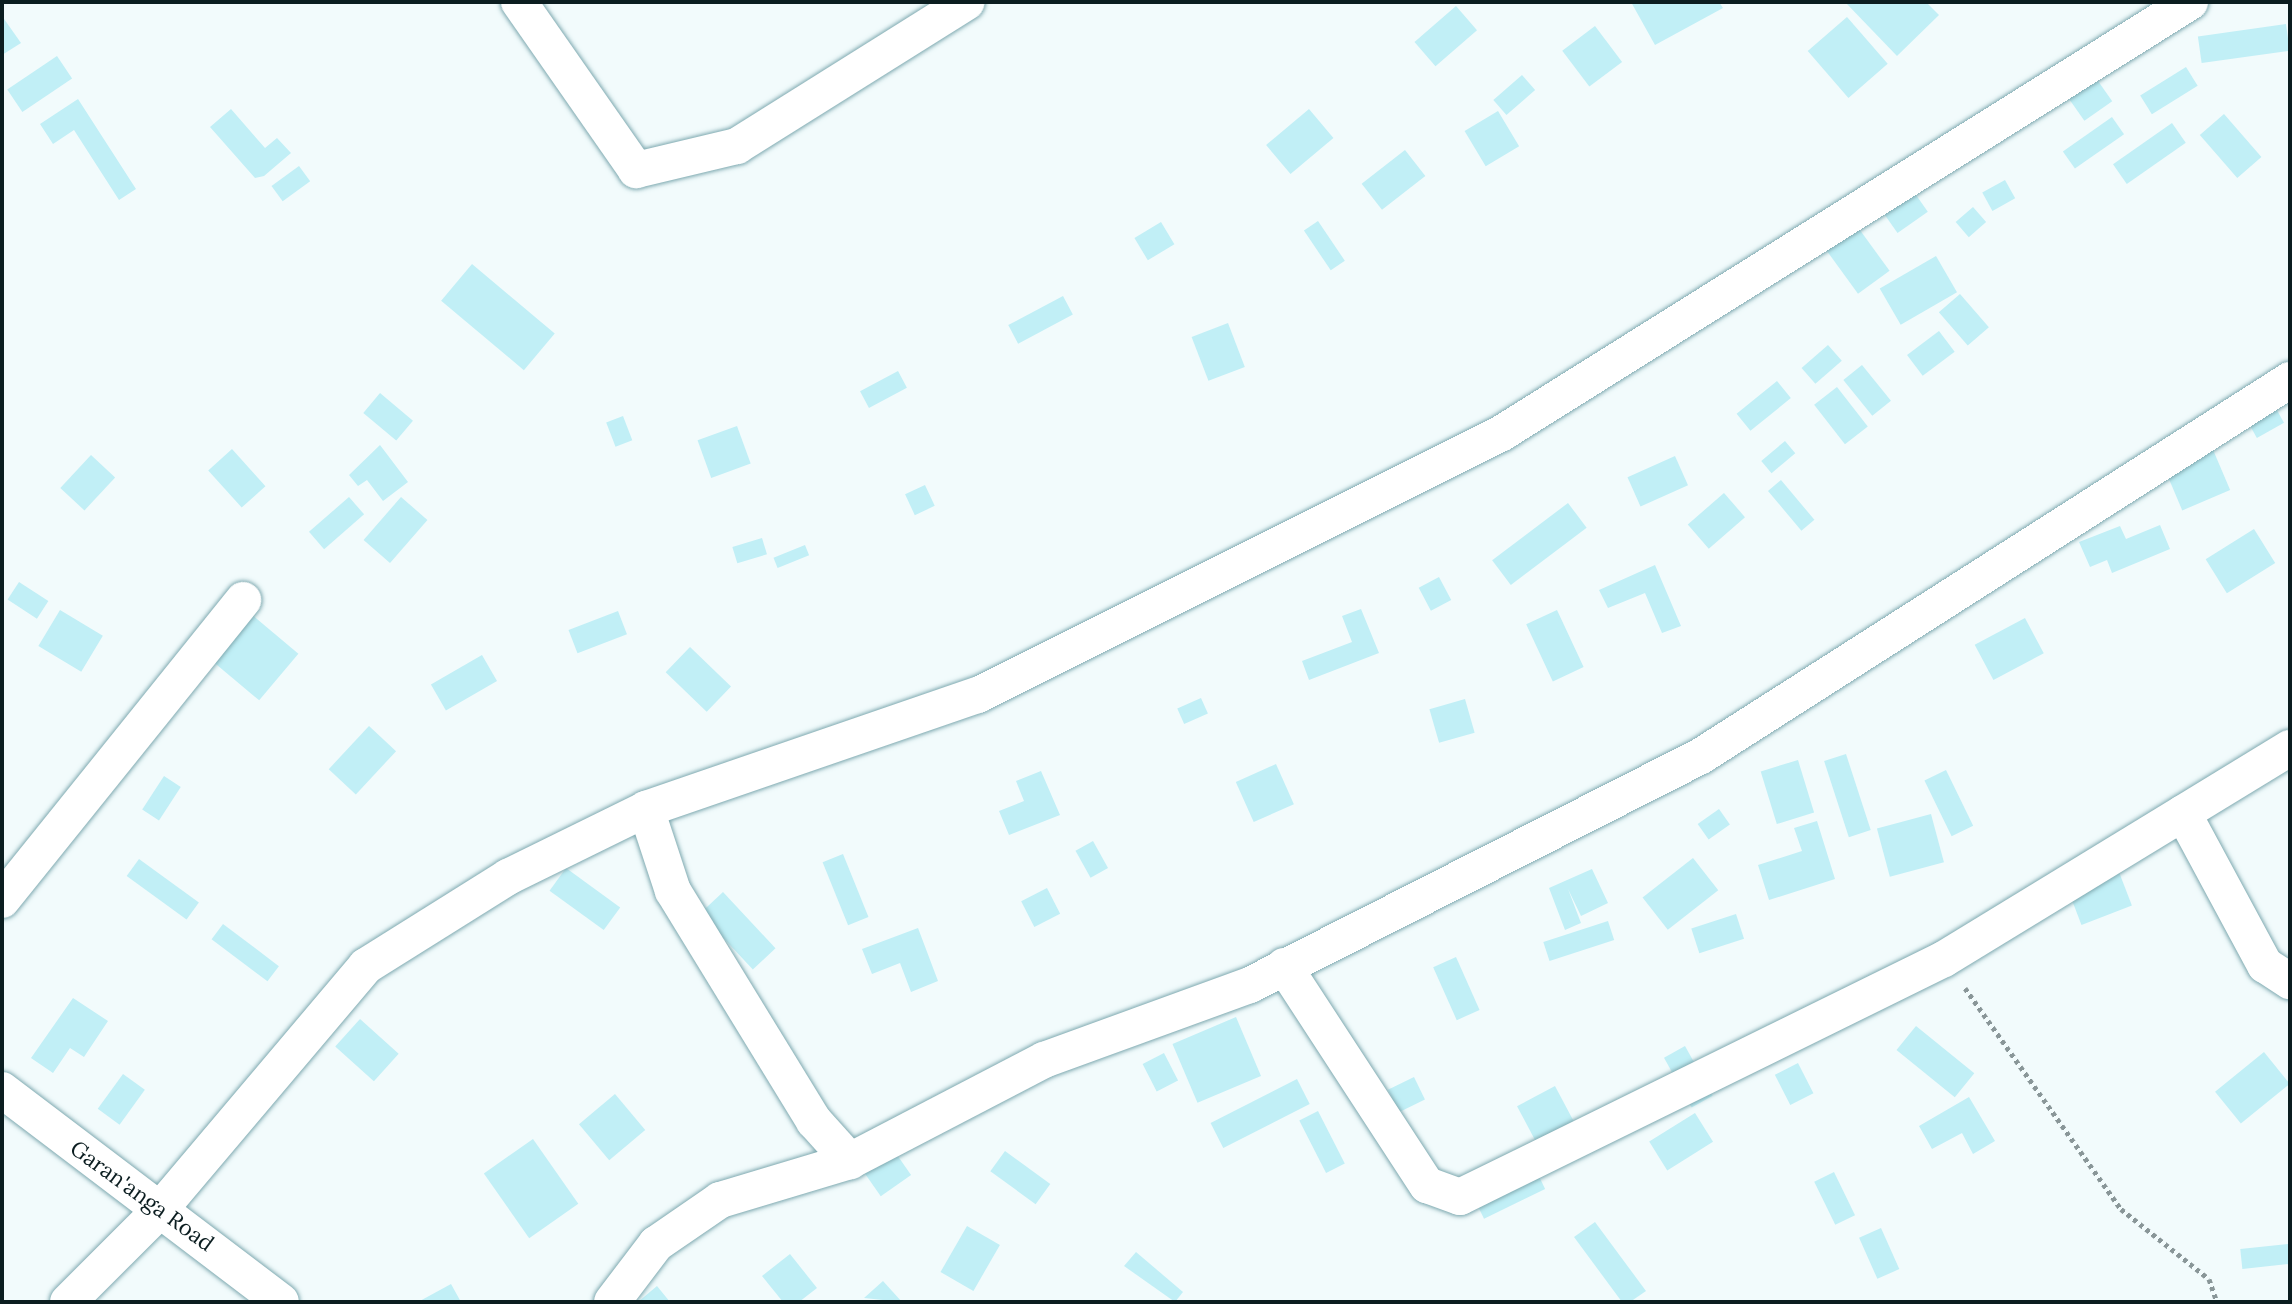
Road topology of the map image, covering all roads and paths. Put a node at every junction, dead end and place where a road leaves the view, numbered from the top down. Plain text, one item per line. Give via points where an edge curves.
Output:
1 (519, 2) edge
2 (967, 2) edge
3 (2190, 2) edge
4 (2290, 380) edge
5 (243, 600) dead end
6 (2290, 748) edge
7 (646, 809) junction
8 (2183, 813) junction
9 (2, 900) edge
10 (1944, 959) junction
11 (1284, 966) junction
12 (2290, 981) edge
13 (2, 1090) edge
14 (850, 1161) junction
15 (158, 1212) junction
16 (68, 1302) edge
17 (281, 1302) edge
18 (612, 1302) edge
19 (2217, 1302) edge

1 - 2 street via 636,170 737,146
3 - 7 street via 1502,433 978,695
4 - 11 street via 1701,756
5 - 9 street
6 - 8 street
7 - 14 street via 673,891 814,1121
7 - 15 street via 508,877 366,966
8 - 10 street
8 - 12 street via 2265,965
10 - 11 street via 1460,1197 1427,1185
10 - 19 path via 2121,1209 2209,1279
11 - 14 street via 1044,1060
13 - 15 street, Garan'anga Road
14 - 18 street via 720,1200 656,1244
15 - 16 street
15 - 17 street, Garan'anga Road

